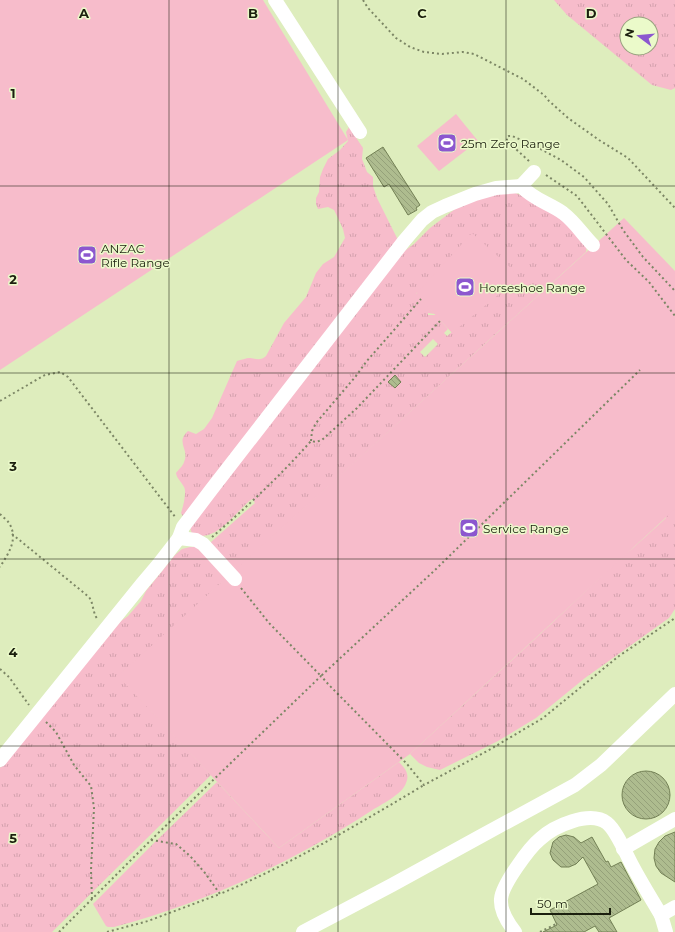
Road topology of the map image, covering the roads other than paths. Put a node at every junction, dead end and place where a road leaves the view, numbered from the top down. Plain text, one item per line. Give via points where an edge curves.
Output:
1 (275, 0) edge
2 (360, 132) dead end
3 (534, 172) road end
4 (521, 186) junction
5 (592, 245) dead end
6 (181, 533) junction
7 (235, 579) road end
8 (675, 694) edge
9 (0, 760) edge
10 (675, 819) edge
11 (623, 849) junction
12 (675, 907) edge
13 (661, 915) junction
14 (303, 932) edge
15 (515, 932) edge
16 (666, 932) edge

1 - 2 lane
3 - 4 lane
4 - 5 lane via 528,194 562,212
4 - 6 lane via 496,188 475,194 432,212 419,224 211,490
6 - 7 lane via 203,544
6 - 9 lane
8 - 14 lane via 601,765 575,785
10 - 11 lane
11 - 13 lane
11 - 15 lane via 609,826 593,818 566,824 544,836 530,849 505,886 501,897 504,915
12 - 13 lane
13 - 16 lane

